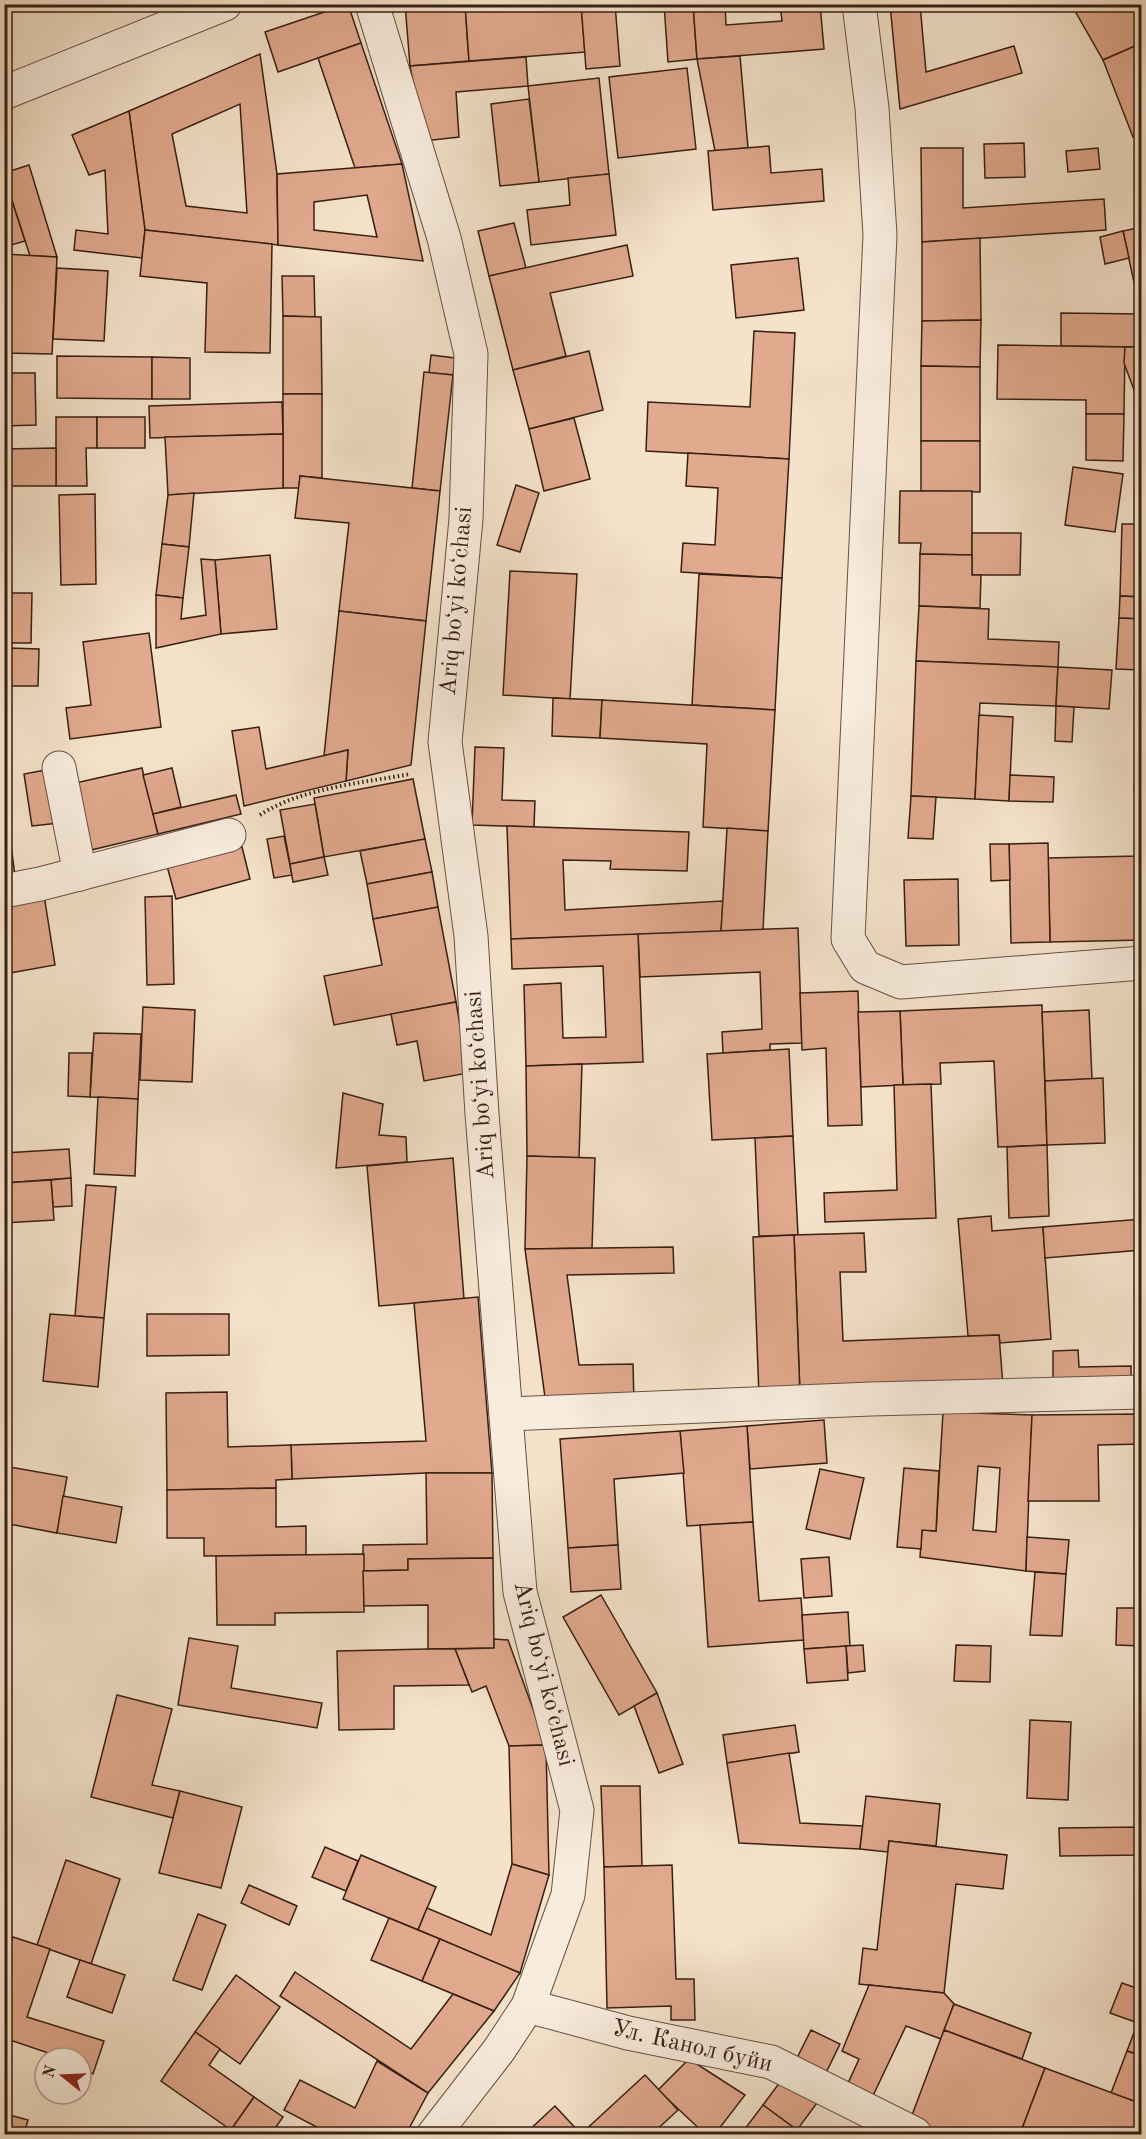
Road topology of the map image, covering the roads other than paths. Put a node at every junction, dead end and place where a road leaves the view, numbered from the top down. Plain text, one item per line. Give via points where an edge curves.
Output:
1 (225, 4) edge
2 (372, 4) edge
3 (859, 4) edge
4 (4, 93) edge
5 (59, 768) dead end
6 (229, 835) road end
7 (80, 874) junction
8 (4, 891) edge
9 (1142, 963) edge
10 (1142, 1392) edge
11 (506, 1414) junction
12 (528, 2006) junction
13 (434, 2134) edge
14 (915, 2134) edge

1 - 4 street
2 - 11 street, Ariq boʻyi koʻchasi via 444,238 471,354 466,519 445,742 471,936
3 - 9 street via 872,108 880,235 848,939 865,967 901,982
5 - 7 street
6 - 7 street
7 - 8 street
10 - 11 street
11 - 12 street, Ariq boʻyi koʻchasi via 520,1592 577,1810 568,1895
12 - 13 street, Ariq boʻyi koʻchasi
12 - 14 street, Ул. Канол буйи via 628,2033 771,2062

